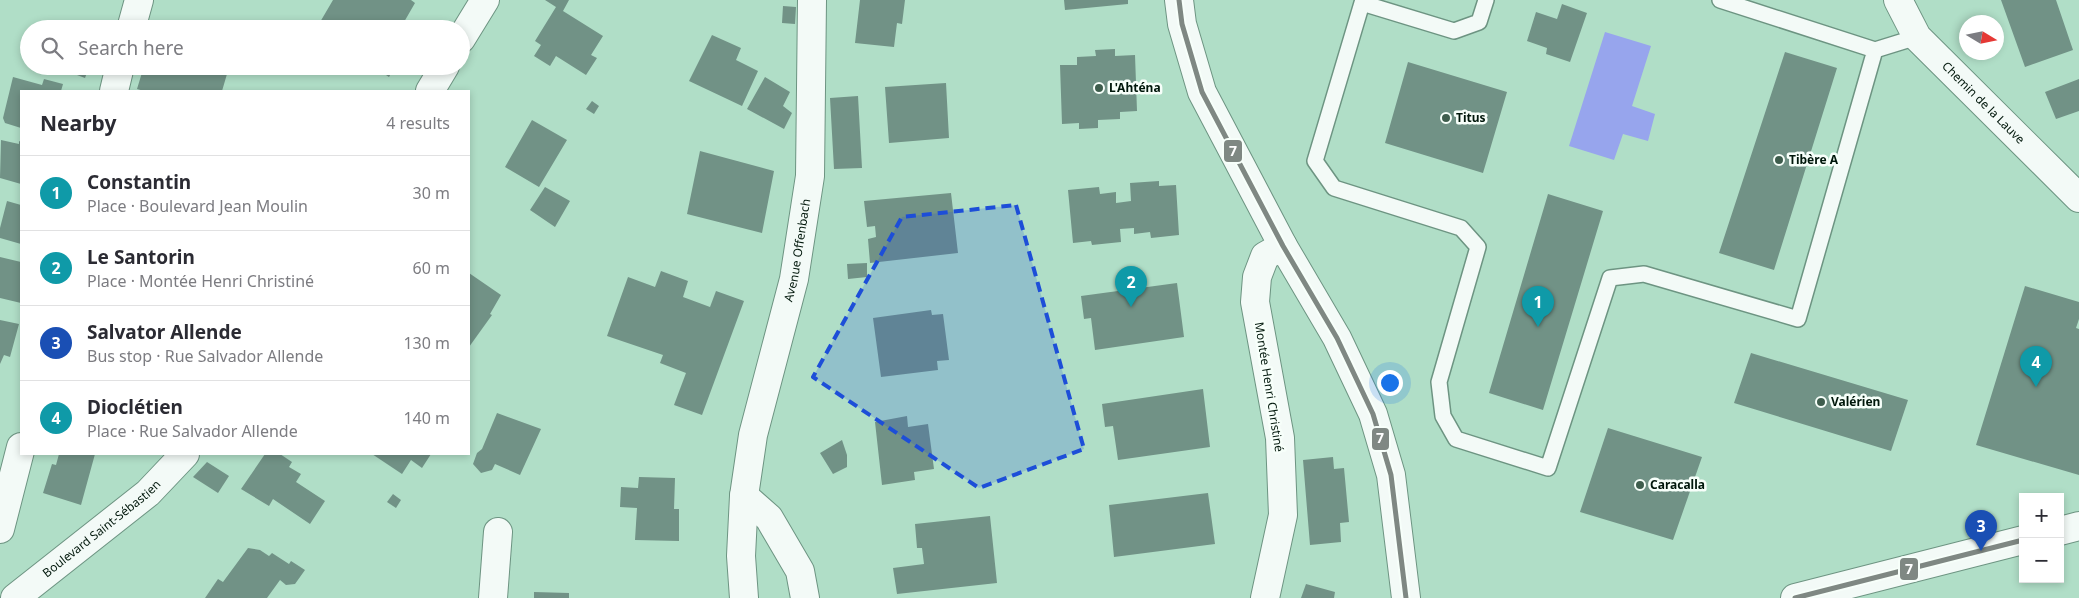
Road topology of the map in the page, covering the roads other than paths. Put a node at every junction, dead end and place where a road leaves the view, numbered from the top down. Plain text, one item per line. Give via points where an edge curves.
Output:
1 (140, 0) edge
2 (485, 0) edge
3 (812, 0) edge
4 (1179, 0) edge
5 (1486, 0) edge
6 (1720, 0) edge
7 (1898, 0) edge
8 (134, 20) edge
9 (470, 24) edge
10 (1917, 37) junction
11 (1875, 50) junction
12 (118, 75) edge
13 (440, 75) edge
14 (114, 90) edge
15 (431, 90) edge
16 (2079, 198) edge
17 (1283, 246) junction
18 (20, 451) edge
19 (184, 455) edge
20 (744, 496) junction
21 (2079, 526) edge
22 (0, 529) edge
23 (2064, 530) edge
24 (498, 532) dead end
25 (2019, 541) edge
26 (1803, 597) edge
27 (15, 598) edge
28 (493, 598) edge
29 (744, 598) edge
30 (805, 598) edge
31 (1266, 598) edge
32 (1406, 598) edge

1 - 8 street
2 - 9 street
3 - 20 street, Avenue Offenbach via 810,176 794,279 753,435
4 - 17 street via 1182,24 1202,92
5 - 11 lane via 1479,22 1454,31 1362,3 1315,161 1334,188 1460,228 1478,247 1439,382 1443,416 1456,439 1548,468 1610,278 1644,274 1798,319
6 - 11 lane
7 - 10 street, Chemin de la Lauve
10 - 11 lane
10 - 16 street, Chemin de la Lauve
12 - 14 street
13 - 15 street
17 - 31 street, Montée Henri Christiné via 1265,256 1257,277 1255,302 1280,438 1283,516
17 - 32 street via 1337,338 1373,414 1391,475
18 - 22 street
19 - 27 street, Boulevard Saint-Sébastien via 148,493
20 - 29 street, Avenue Offenbach via 741,556
20 - 30 street via 769,518 800,571
21 - 23 street
24 - 28 street
25 - 26 street

